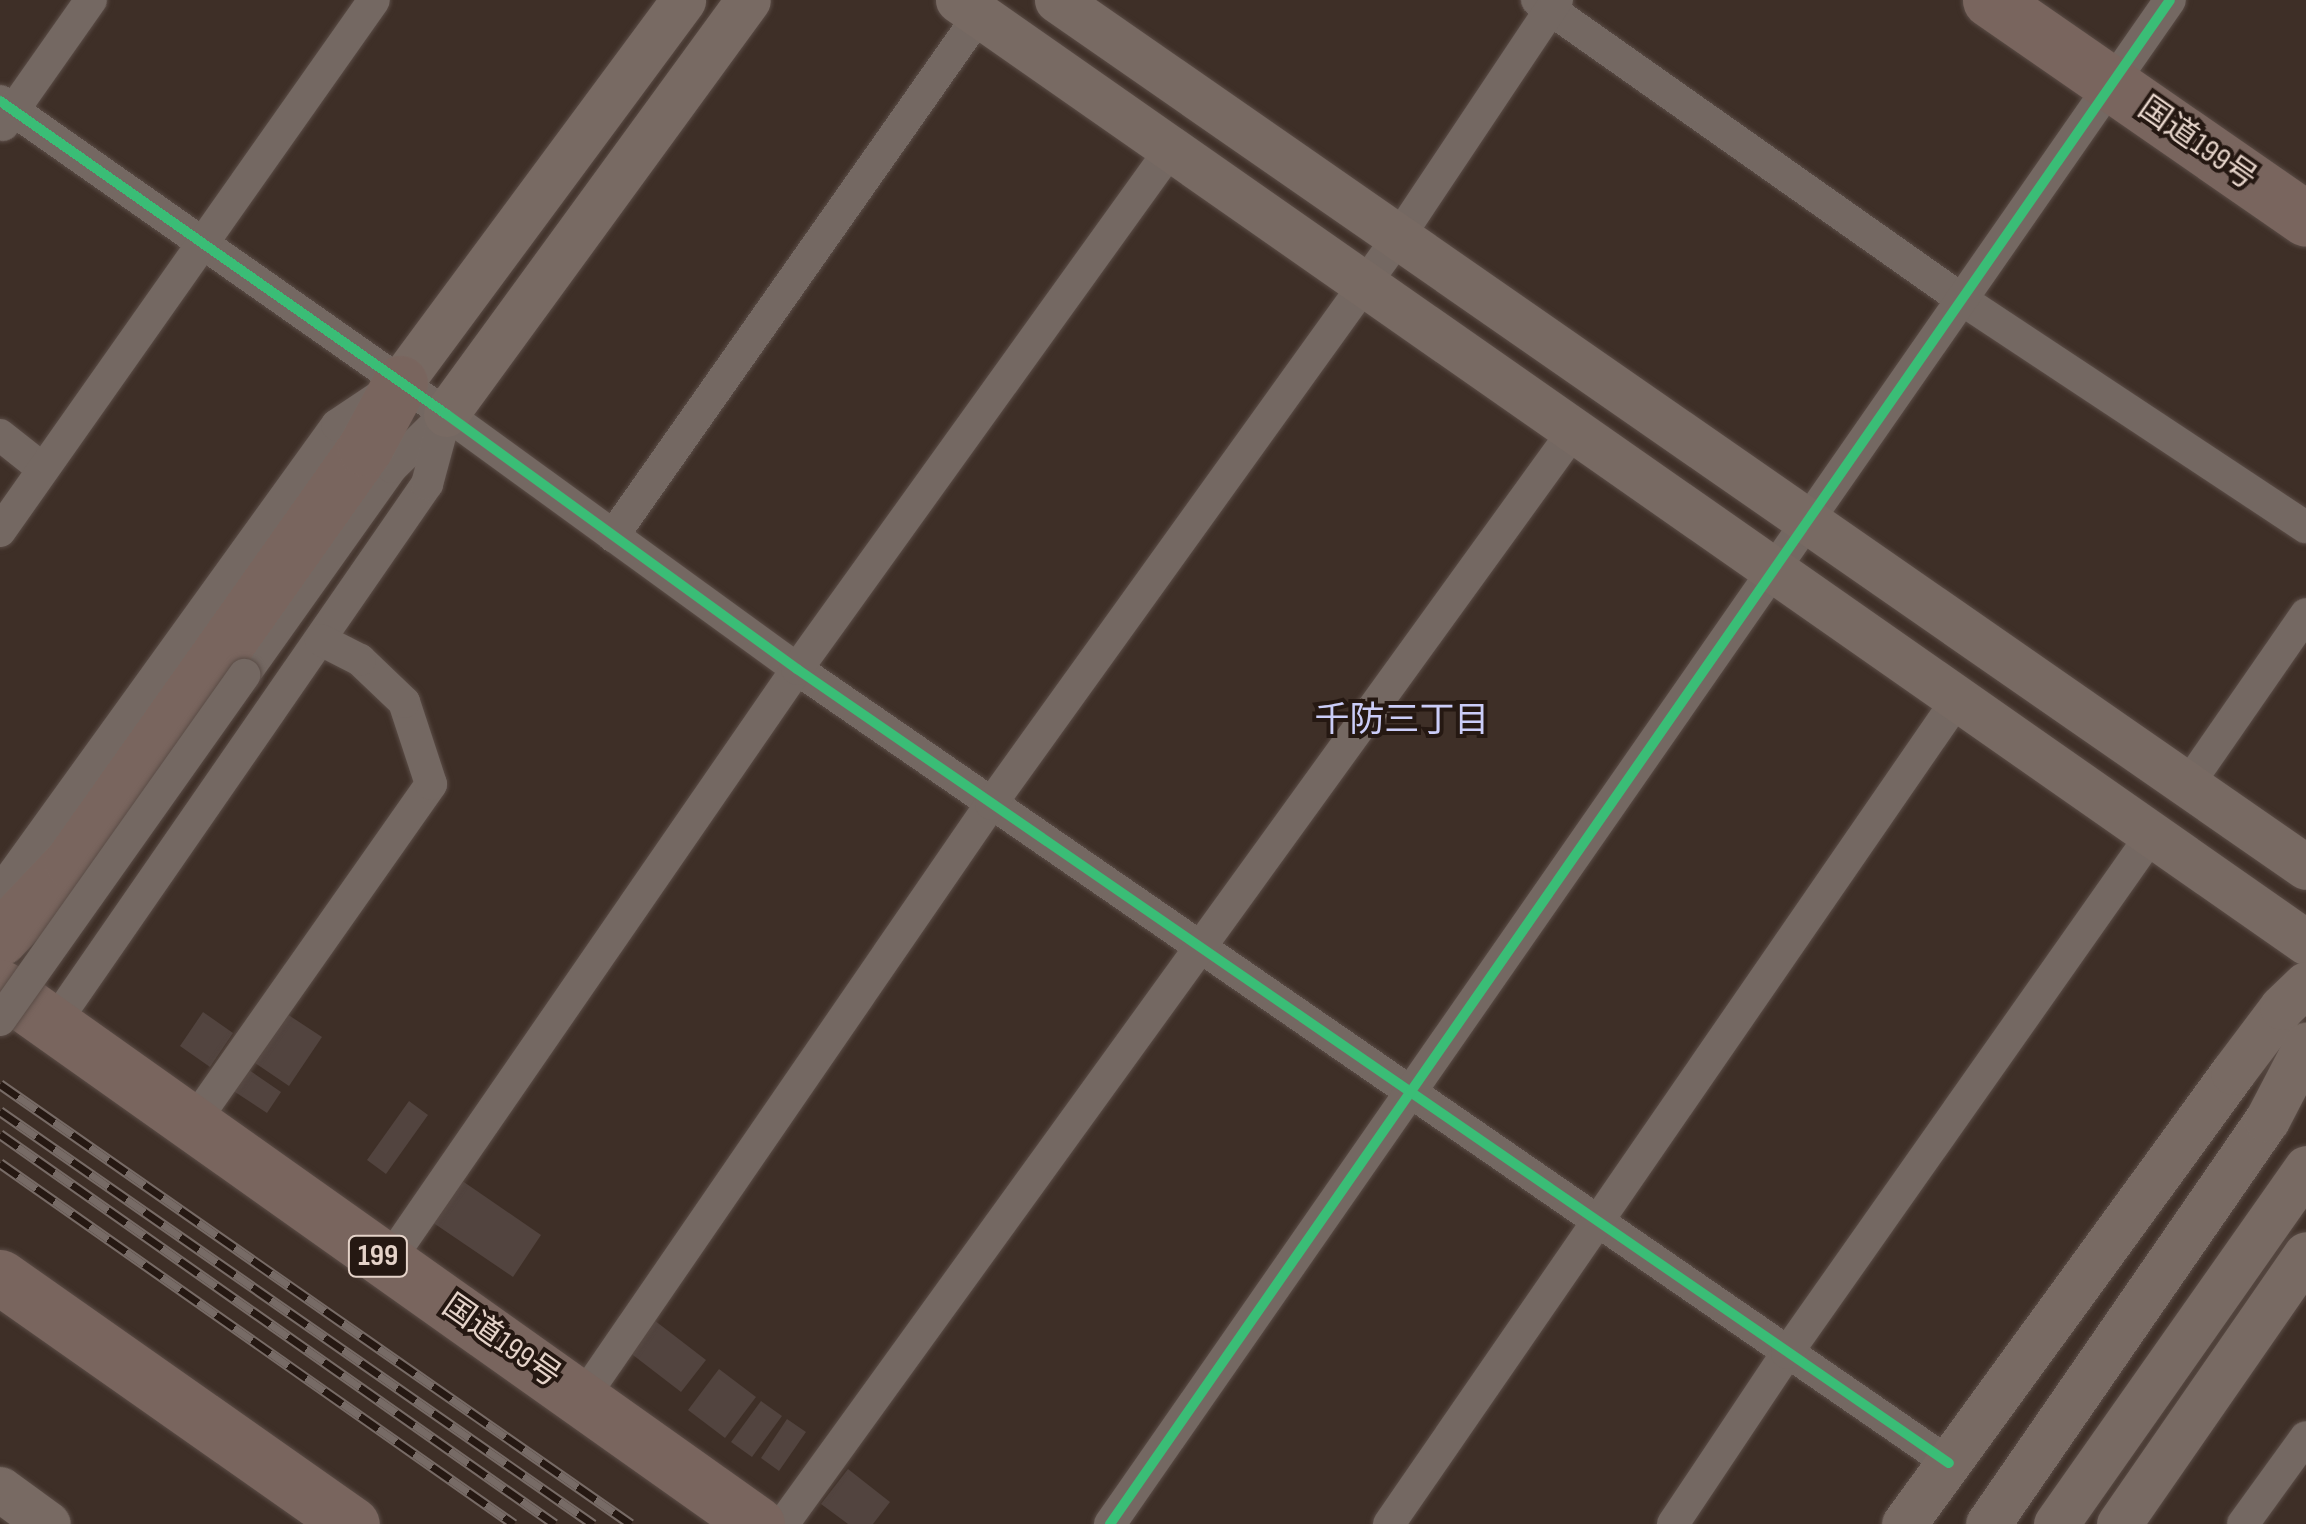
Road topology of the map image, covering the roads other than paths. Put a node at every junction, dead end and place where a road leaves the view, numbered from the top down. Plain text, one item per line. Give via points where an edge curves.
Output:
1 (91, 0) edge
2 (374, 0) edge
3 (683, 0) edge
4 (748, 0) edge
5 (1058, 0) edge
6 (1990, 0) edge
7 (2170, 0) edge
8 (1548, 3) edge
9 (969, 7) edge
10 (2114, 86) junction
11 (4, 113) edge
12 (1171, 148) junction
13 (2306, 219) edge
14 (1400, 236) junction
15 (202, 243) junction
16 (1365, 283) junction
17 (1964, 301) junction
18 (400, 383) junction
19 (446, 414) junction
20 (1575, 428) junction
21 (0, 436) edge
22 (43, 469) junction
23 (1809, 522) junction
24 (2306, 527) edge
25 (0, 530) edge
26 (613, 536) junction
27 (1775, 572) junction
28 (2306, 614) edge
29 (321, 640) junction
30 (230, 667) junction
31 (798, 670) junction
32 (1960, 697) junction
33 (2186, 786) junction
34 (992, 804) junction
35 (2153, 833) junction
36 (2306, 867) edge
37 (0, 892) edge
38 (0, 938) edge
39 (2306, 942) edge
40 (1199, 947) junction
41 (2306, 984) edge
42 (0, 987) edge
43 (26, 1022) edge
44 (2306, 1045) edge
45 (1413, 1094) junction
46 (193, 1123) junction
47 (2306, 1168) edge
48 (1596, 1224) junction
49 (2306, 1254) edge
50 (388, 1262) junction
51 (0, 1277) edge
52 (0, 1319) edge
53 (1787, 1353) junction
54 (582, 1400) junction
55 (2306, 1437) edge
56 (1949, 1463) junction
57 (0, 1489) edge
58 (48, 1524) edge
59 (288, 1524) edge
60 (352, 1524) edge
61 (758, 1524) edge
62 (783, 1524) edge
63 (1110, 1524) edge
64 (1389, 1524) edge
65 (1673, 1524) edge
66 (1904, 1524) edge
67 (1988, 1524) edge
68 (2056, 1524) edge
69 (2119, 1524) edge
70 (2243, 1524) edge

1 - 11 street
2 - 15 street
3 - 18 street
4 - 19 street
5 - 14 street
6 - 10 highway, 国道199号
7 - 10 street
8 - 14 street
8 - 17 street
9 - 12 street
9 - 26 street
10 - 13 highway, 国道199号
10 - 17 street
11 - 15 street
12 - 16 street
12 - 31 street
14 - 16 street
14 - 23 street
15 - 18 street
15 - 22 street
16 - 20 street
16 - 34 street
17 - 23 street
17 - 24 street
18 - 19 street
18 - 30 highway
18 - 37 street via 336,424
19 - 26 street
19 - 29 street via 427,484
19 - 30 street via 392,468
20 - 27 street
20 - 40 street
21 - 22 street
22 - 25 street
23 - 27 street
23 - 33 street
26 - 31 street
27 - 32 street
27 - 45 street
28 - 33 street
29 - 43 street
29 - 46 street via 360,660 404,702 432,784
30 - 38 highway via 72,862
30 - 43 street, bridge via 31,983
31 - 34 street
31 - 50 street
32 - 35 street
32 - 48 street
33 - 36 street
34 - 40 street
34 - 54 street
35 - 39 street
35 - 53 street
40 - 45 street
40 - 62 street
41 - 56 street via 2262,1033
42 - 43 highway, 国道199号 / 199
43 - 46 highway, 国道199号 / 199
44 - 67 street via 2266,1120
45 - 48 street
45 - 63 street
46 - 50 highway, 国道199号 / 199
47 - 68 street
48 - 53 street
48 - 64 street
49 - 69 street
50 - 54 highway, 国道199号 / 199
51 - 60 highway
52 - 59 highway
53 - 56 street
53 - 65 street
54 - 61 highway, 国道199号 / 199
55 - 70 street
56 - 66 street
57 - 58 street

